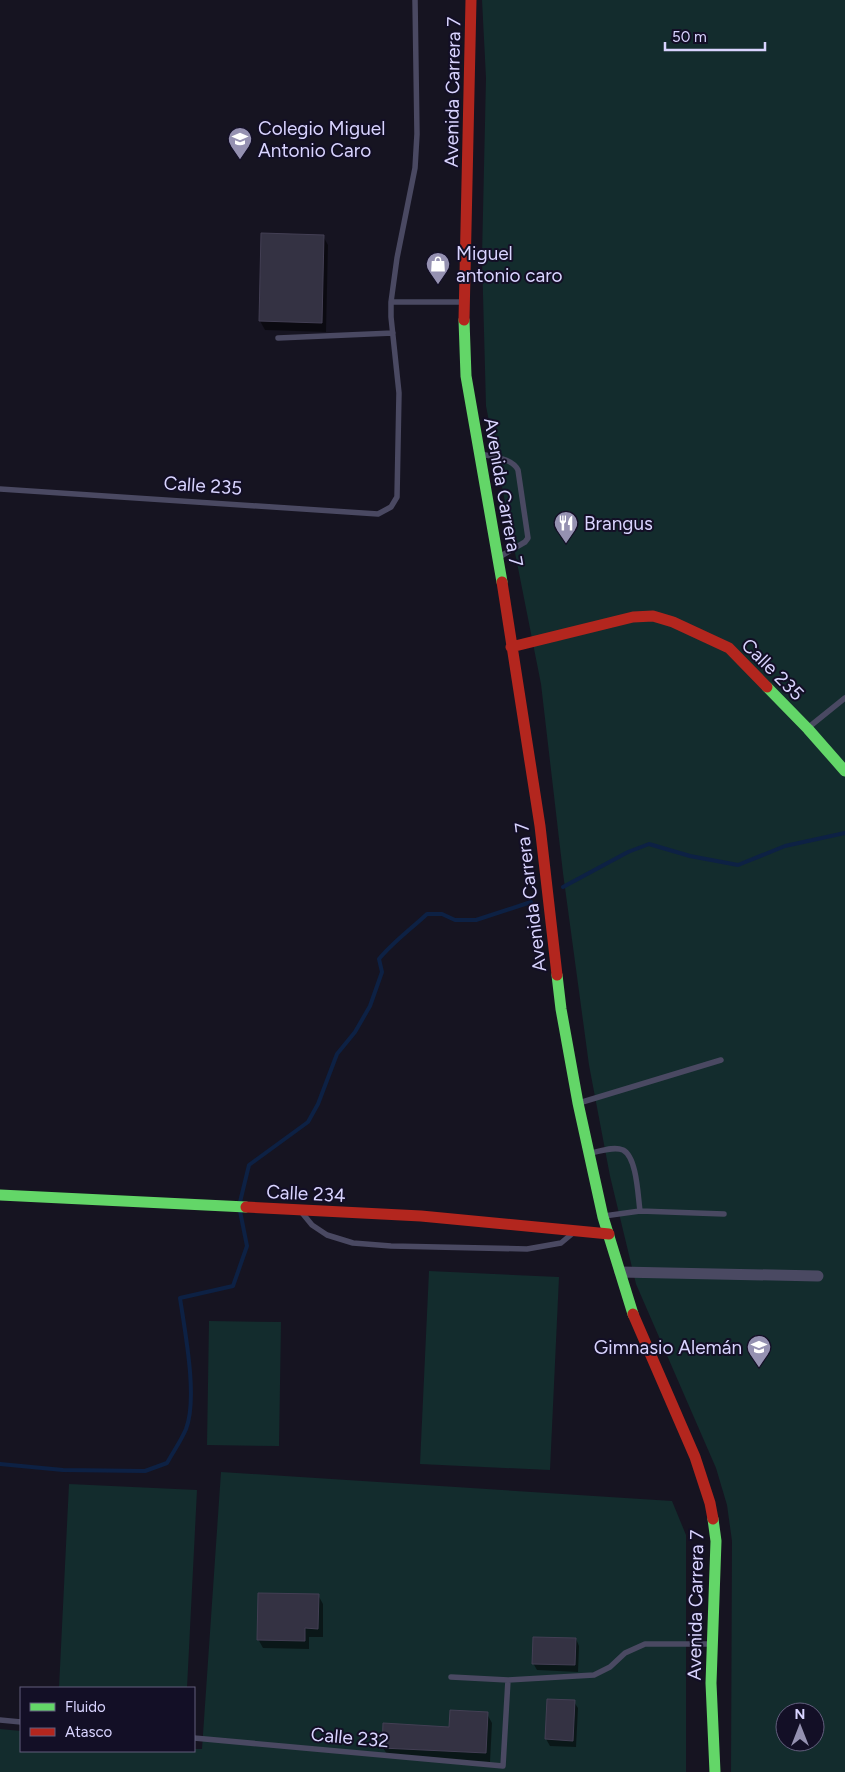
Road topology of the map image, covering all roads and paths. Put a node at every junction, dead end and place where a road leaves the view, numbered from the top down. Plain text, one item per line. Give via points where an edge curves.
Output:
1 (415, 0) edge
2 (471, 0) edge
3 (391, 302) junction
4 (464, 302) junction
5 (392, 333) junction
6 (278, 338) dead end
7 (479, 454) junction
8 (0, 489) edge
9 (498, 558) junction
10 (511, 648) junction
11 (845, 698) edge
12 (808, 729) junction
13 (845, 771) edge
14 (720, 1060) dead end
15 (578, 1103) junction
16 (589, 1153) junction
17 (0, 1194) edge
18 (300, 1210) junction
19 (640, 1211) junction
20 (724, 1214) dead end
21 (603, 1217) junction
22 (575, 1230) junction
23 (609, 1234) junction
24 (620, 1272) junction
25 (818, 1276) dead end
26 (712, 1644) junction
27 (450, 1677) dead end
28 (508, 1680) junction
29 (0, 1720) edge
30 (20, 1722) edge
31 (195, 1738) edge
32 (715, 1772) edge

1 - 3 lane via 415,168
2 - 4 main road, Avenida Carrera 7
3 - 4 lane
3 - 5 lane
4 - 7 main road, Avenida Carrera 7 via 466,376
5 - 6 lane
5 - 8 lane, Calle 235 via 399,393 397,497 391,507 378,514
7 - 9 main road, Avenida Carrera 7
7 - 9 lane via 503,459 515,464 518,470 528,538
9 - 10 main road, Avenida Carrera 7
10 - 12 main road, Calle 235 via 633,617 653,616 729,648
10 - 15 main road, Avenida Carrera 7 via 540,826 560,1009
11 - 12 lane
12 - 13 main road, Calle 235
14 - 15 lane
15 - 16 main road, Avenida Carrera 7
16 - 19 lane via 612,1149 623,1151 630,1157
16 - 21 main road, Avenida Carrera 7
17 - 18 main road, Calle 234
18 - 22 main road, Calle 234 via 421,1216
18 - 22 lane via 312,1225 327,1235 353,1243 391,1246 527,1249 561,1242
19 - 20 lane
19 - 21 lane
21 - 23 main road, Avenida Carrera 7
22 - 23 main road, Calle 234
23 - 24 main road, Avenida Carrera 7
24 - 25 street
24 - 26 main road, Avenida Carrera 7 via 632,1315 695,1457 710,1504 716,1541
26 - 28 lane via 644,1644 594,1675
26 - 32 main road, Avenida Carrera 7
27 - 28 lane
28 - 31 lane, Calle 232 via 503,1766
29 - 30 lane

